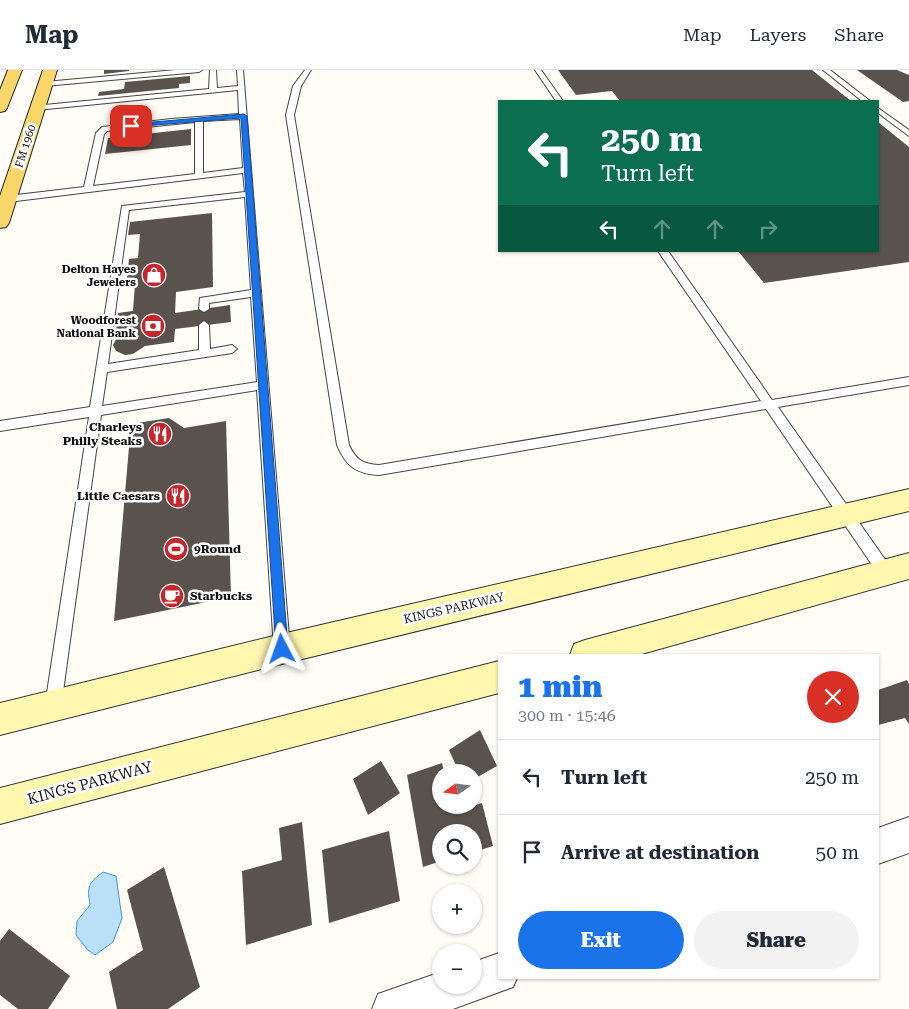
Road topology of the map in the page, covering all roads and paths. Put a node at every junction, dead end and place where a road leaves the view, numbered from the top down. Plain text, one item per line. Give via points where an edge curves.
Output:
1 (15, 70) edge
2 (199, 70) edge
3 (213, 70) edge
4 (240, 70) edge
5 (308, 70) edge
6 (538, 70) edge
7 (826, 70) edge
8 (130, 76) junction
9 (48, 77) edge
10 (213, 87) junction
11 (241, 88) junction
12 (559, 100) edge
13 (865, 100) edge
14 (0, 108) edge
15 (38, 108) junction
16 (879, 111) edge
17 (244, 116) junction
18 (199, 119) junction
19 (177, 121) junction
20 (153, 123) junction
21 (131, 126) junction
22 (176, 131) dead end
23 (152, 133) dead end
24 (909, 134) edge
25 (129, 136) dead end
26 (248, 170) junction
27 (199, 176) junction
28 (88, 189) junction
29 (249, 194) junction
30 (8, 199) junction
31 (0, 222) edge
32 (664, 252) edge
33 (256, 293) junction
34 (204, 309) dead end
35 (204, 325) dead end
36 (232, 349) dead end
37 (205, 353) junction
38 (102, 369) junction
39 (909, 381) edge
40 (262, 385) junction
41 (768, 404) junction
42 (96, 411) junction
43 (0, 426) edge
44 (909, 500) edge
45 (844, 515) junction
46 (897, 570) edge
47 (282, 649) junction
48 (589, 654) edge
49 (498, 677) edge
50 (53, 706) junction
51 (0, 719) edge
52 (0, 806) edge
53 (909, 835) edge
54 (879, 846) edge
55 (498, 973) edge
56 (482, 979) edge
57 (437, 994) edge
58 (393, 1009) edge

1 - 14 main road
2 - 8 lane
3 - 10 lane
4 - 11 lane
5 - 41 lane via 295,91 290,115 340,431 349,459 357,466 379,470
6 - 12 lane
7 - 13 lane
8 - 9 lane
8 - 10 lane via 143,79 197,74
9 - 15 main road, FM 1960 / FM 1960
10 - 11 lane
10 - 15 lane
11 - 17 lane
15 - 30 main road, FM 1960 / FM 1960
16 - 24 lane
17 - 18 lane
17 - 26 lane
18 - 19 lane
18 - 27 lane
19 - 20 lane
19 - 22 lane
20 - 21 lane
20 - 23 lane
21 - 25 lane
21 - 28 lane via 110,128 100,133
26 - 27 lane
26 - 29 lane
27 - 28 lane
28 - 30 lane
29 - 33 lane
29 - 38 lane via 125,208
30 - 31 main road, FM 1960 / FM 1960
32 - 41 lane
33 - 34 lane via 204,300
33 - 40 lane
35 - 37 lane
36 - 37 lane
37 - 38 lane
38 - 42 lane
39 - 41 lane
40 - 42 lane
40 - 47 lane
41 - 45 lane
42 - 43 lane
42 - 50 lane
44 - 45 street, KINGS PARKWAY
45 - 46 lane
45 - 47 street, KINGS PARKWAY
46 - 48 street
47 - 50 street, KINGS PARKWAY
49 - 52 street, KINGS PARKWAY
50 - 51 street, KINGS PARKWAY
53 - 54 street
55 - 56 street
57 - 58 street

